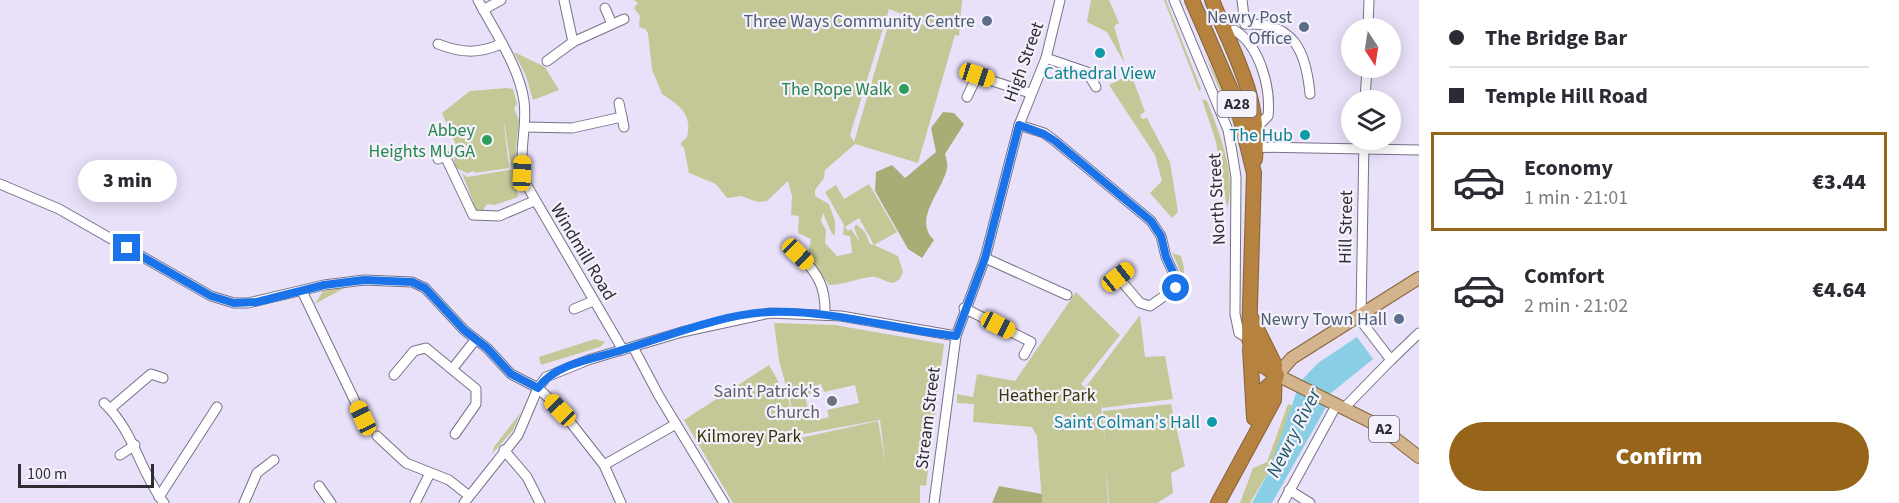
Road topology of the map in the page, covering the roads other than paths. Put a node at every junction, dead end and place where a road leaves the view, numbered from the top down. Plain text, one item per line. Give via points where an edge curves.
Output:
1 (478, 0) edge
2 (501, 0) edge
3 (564, 0) edge
4 (1060, 0) edge
5 (1174, 0) edge
6 (1192, 0) edge
7 (1212, 0) edge
8 (1242, 0) edge
9 (1369, 0) edge
10 (605, 8) dead end
11 (483, 10) junction
12 (1368, 18) edge
13 (624, 19) dead end
14 (612, 24) junction
15 (1245, 24) junction
16 (1230, 31) junction
17 (1208, 39) junction
18 (573, 42) junction
19 (438, 44) dead end
20 (501, 44) junction
21 (1046, 58) junction
22 (548, 61) dead end
23 (1096, 87) dead end
24 (1030, 93) junction
25 (1310, 94) dead end
26 (967, 97) dead end
27 (619, 103) dead end
28 (1019, 125) junction
29 (525, 126) junction
30 (1341, 144) edge
31 (1252, 147) junction
32 (1401, 148) edge
33 (1364, 150) edge
34 (1419, 150) edge
35 (438, 159) dead end
36 (0, 184) edge
37 (534, 201) junction
38 (798, 254) dead end
39 (985, 258) junction
40 (1128, 269) dead end
41 (1419, 278) edge
42 (302, 291) junction
43 (1067, 295) dead end
44 (593, 301) junction
45 (964, 308) junction
46 (574, 309) dead end
47 (825, 315) junction
48 (1361, 318) junction
49 (1419, 333) edge
50 (956, 336) junction
51 (476, 339) junction
52 (1253, 340) junction
53 (633, 347) junction
54 (623, 350) junction
55 (1024, 355) dead end
56 (1391, 360) junction
57 (453, 368) junction
58 (394, 375) dead end
59 (1276, 377) junction
60 (163, 378) dead end
61 (538, 388) junction
62 (1337, 405) junction
63 (218, 407) dead end
64 (363, 418) dead end
65 (1254, 418) junction
66 (676, 424) junction
67 (455, 434) dead end
68 (377, 436) dead end
69 (1250, 442) junction
70 (135, 446) junction
71 (504, 450) junction
72 (120, 455) dead end
73 (1419, 457) edge
74 (274, 460) dead end
75 (604, 465) junction
76 (430, 473) junction
77 (319, 486) dead end
78 (1289, 490) junction
79 (466, 499) edge
80 (161, 500) edge
81 (722, 501) edge
82 (244, 503) edge
83 (331, 503) edge
84 (415, 503) edge
85 (540, 503) edge
86 (621, 503) edge
87 (711, 503) edge
88 (934, 503) edge
89 (1218, 503) edge
90 (1283, 503) edge
91 (1310, 503) edge

1 - 11 street, Windmill Road
2 - 11 street
3 - 18 street
4 - 21 street, High Street
5 - 52 street, North Street via 1228,130 1236,177 1235,300 1239,333
6 - 17 highway, A28
7 - 16 highway, A28
8 - 15 street
9 - 12 street
10 - 14 street
11 - 20 street, Windmill Road
13 - 14 street
14 - 18 street
15 - 16 street
15 - 25 street via 1273,28 1297,43 1308,71
16 - 17 street
16 - 31 highway, A28 via 1257,127
17 - 31 highway, A28
18 - 22 street
19 - 20 street via 457,52 477,52
20 - 29 street, Windmill Road via 521,88
21 - 23 street via 1087,72
21 - 24 street, High Street
24 - 26 street via 977,75
24 - 28 street, High Street
27 - 29 street via 623,122 572,128
28 - 39 street, High Street
28 - 40 street via 1055,141 1151,221 1161,236 1178,283 1150,306 1140,303 1118,277
29 - 37 street, Windmill Road via 522,173
30 - 31 street
31 - 52 highway, A28
32 - 34 street
33 - 48 street, Hill Street
35 - 37 street via 445,156 472,215 499,216
36 - 42 street via 59,209 218,299 248,303
37 - 44 street, Windmill Road
38 - 47 street via 814,269 823,285
39 - 43 street
39 - 45 street, High Street
41 - 48 main road
42 - 51 street via 364,280 412,282 425,288
42 - 64 street
44 - 46 street
44 - 54 street, Windmill Road
45 - 50 street, High Street
45 - 55 street via 1031,342
47 - 50 street
47 - 53 street via 753,315
48 - 56 street
48 - 59 main road via 1292,358
49 - 56 street
50 - 88 street, Stream Street
51 - 57 street
51 - 61 street via 511,374
52 - 59 highway, A28 via 1275,365
52 - 65 highway, A28
53 - 54 street
53 - 66 street
54 - 61 street via 557,371
56 - 62 street
57 - 58 street via 426,348 420,348
57 - 67 street via 476,389 477,397
59 - 62 main road, A2
59 - 65 highway, A28 via 1264,390
59 - 69 highway, A28 via 1274,400
60 - 70 street via 151,374 107,406
61 - 71 street via 518,435
61 - 75 street
62 - 73 main road, A2 via 1398,438
62 - 78 street
63 - 80 street
65 - 69 highway, A28
66 - 75 street
66 - 81 street
68 - 76 street via 406,463
69 - 89 highway, A28
70 - 72 street
70 - 80 street via 147,479
71 - 79 street
71 - 85 street via 527,477
74 - 82 street via 257,473
75 - 86 street
76 - 79 street via 448,480
76 - 84 street
77 - 83 street
78 - 90 street
78 - 91 street
81 - 87 street

